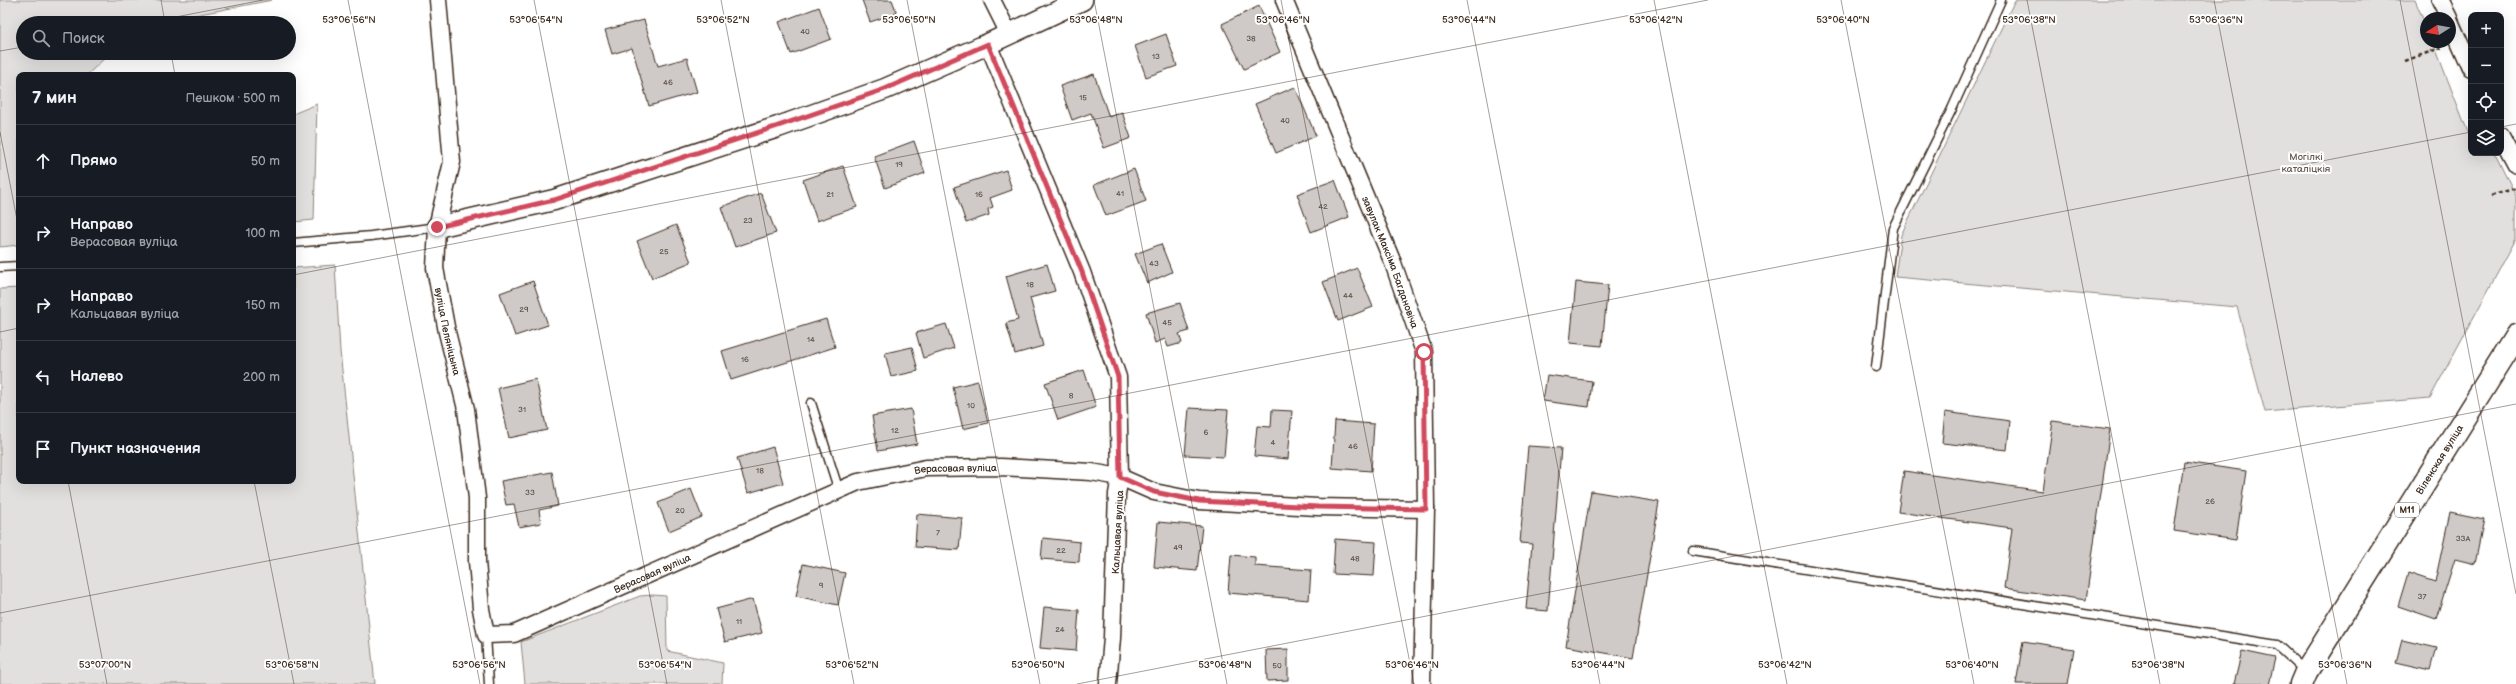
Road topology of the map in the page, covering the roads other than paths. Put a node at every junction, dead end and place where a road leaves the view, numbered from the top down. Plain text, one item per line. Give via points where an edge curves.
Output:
1 (438, 0) edge
2 (992, 0) edge
3 (1082, 0) edge
4 (1284, 0) edge
5 (2001, 0) edge
6 (2440, 0) edge
7 (2446, 12) edge
8 (2456, 33) edge
9 (1009, 34) junction
10 (988, 44) junction
11 (2468, 61) edge
12 (2504, 142) edge
13 (2516, 164) edge
14 (437, 227) junction
15 (296, 243) edge
16 (16, 266) edge
17 (0, 267) edge
18 (2516, 336) edge
19 (1876, 367) dead end
20 (811, 403) dead end
21 (1120, 477) junction
22 (839, 491) junction
23 (1426, 509) junction
24 (1693, 551) dead end
25 (486, 635) junction
26 (2303, 678) edge
27 (489, 684) edge
28 (1108, 684) edge
29 (1422, 684) edge

1 - 14 street, вуліца Пеляніцына via 452,162
2 - 9 street
3 - 9 street
4 - 23 street, завулак Максіма Багдановіча via 1392,263 1424,352
5 - 19 lane via 1952,109 1893,228
6 - 7 street
8 - 11 street
9 - 10 street
10 - 14 street via 885,89 778,126 554,200
10 - 21 street, Кальцавая вуліца via 1082,272 1118,377
12 - 13 street
14 - 15 lane
14 - 25 street, вуліца Пеляніцына via 435,268 447,332 466,409 478,498 477,561 480,609
16 - 17 lane
18 - 26 highway, Віленская вуліца / М11
20 - 22 lane
21 - 22 street, Верасовая вуліца via 1091,472 1000,467 926,468 858,482
21 - 23 street, Верасовая вуліца via 1154,492 1199,501
21 - 28 street, Кальцавая вуліца via 1117,494
22 - 25 street, Верасовая вуліца via 514,634
23 - 29 street, завулак Максіма Багдановіча
24 - 26 lane via 2277,645
25 - 27 lane

